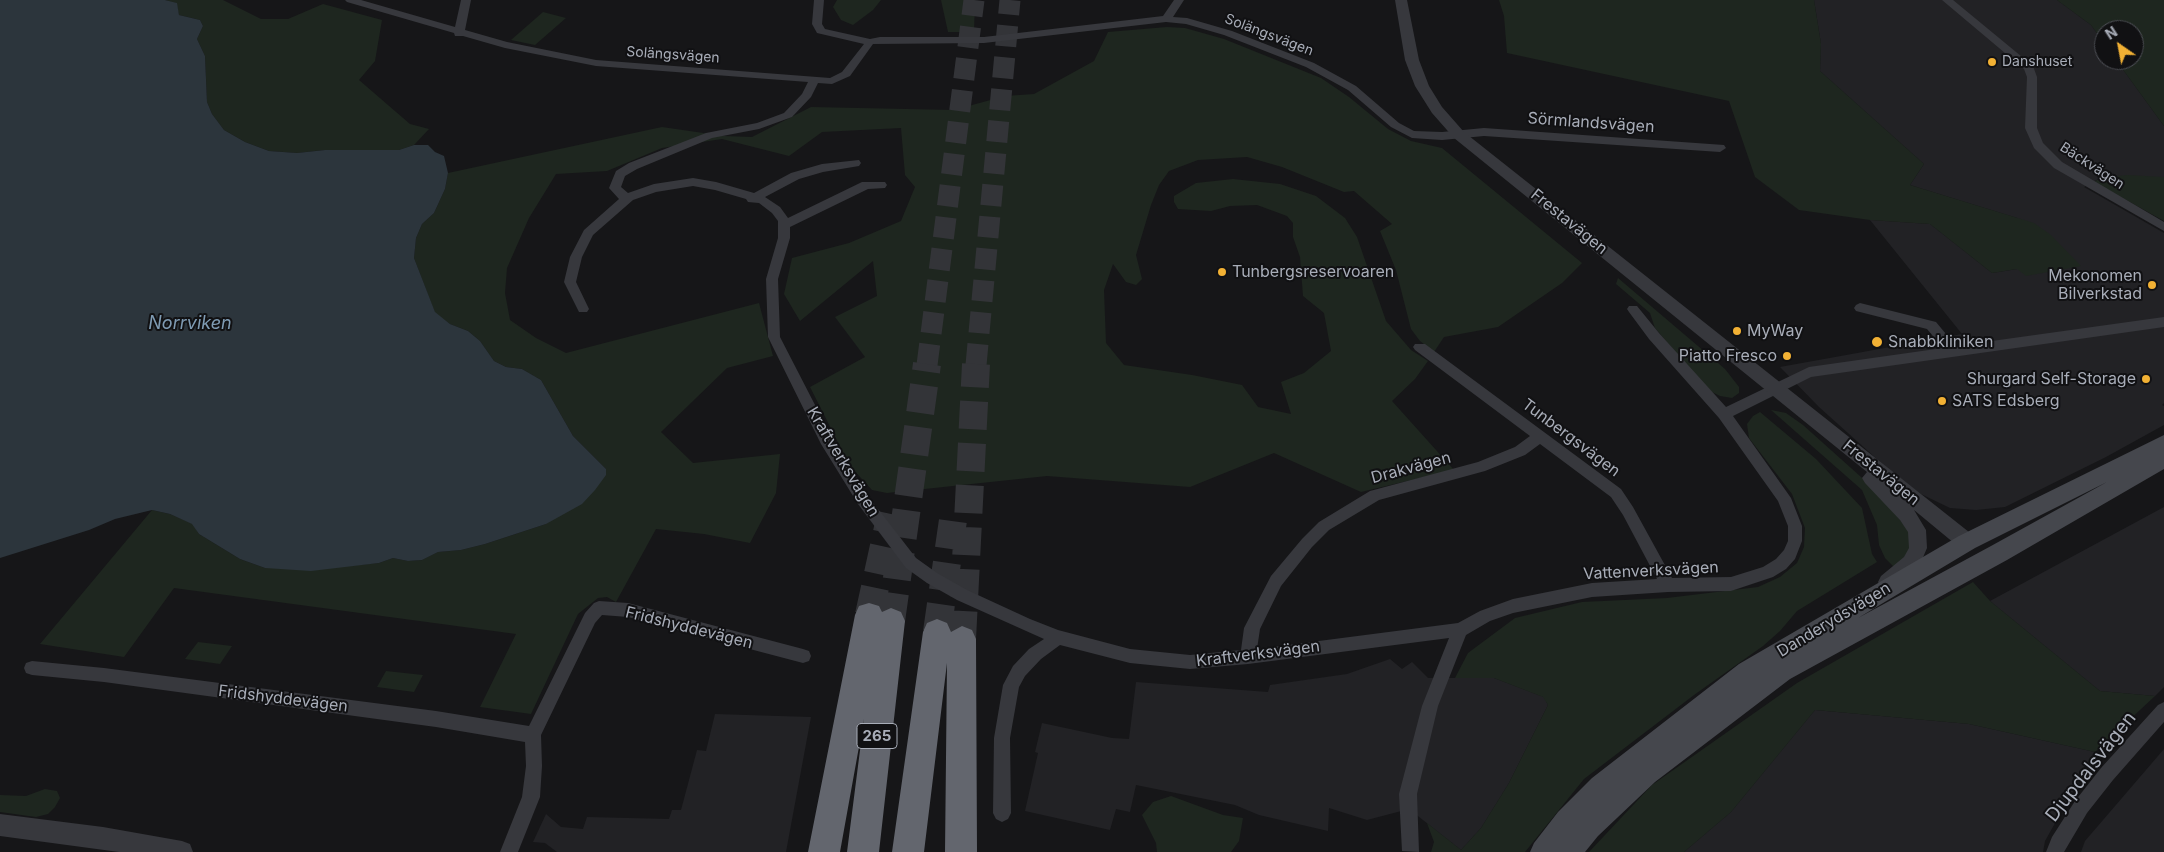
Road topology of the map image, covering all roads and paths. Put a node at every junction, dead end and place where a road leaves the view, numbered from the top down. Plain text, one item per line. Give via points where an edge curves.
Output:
1 (350, 0) edge
2 (466, 0) edge
3 (819, 0) edge
4 (1179, 0) edge
5 (1401, 0) edge
6 (1947, 0) edge
7 (1166, 19) junction
8 (459, 34) junction
9 (870, 42) junction
10 (814, 80) junction
11 (1459, 135) junction
12 (1720, 148) dead end
13 (855, 163) dead end
14 (881, 185) dead end
15 (629, 197) junction
16 (753, 198) junction
17 (784, 225) junction
18 (2164, 227) edge
19 (1860, 308) dead end
20 (1633, 309) dead end
21 (583, 310) dead end
22 (2164, 322) edge
23 (1420, 347) dead end
24 (1953, 352) junction
25 (1776, 389) junction
26 (1795, 405) junction
27 (1724, 414) junction
28 (1541, 436) junction
29 (2164, 443) edge
30 (2164, 459) edge
31 (1853, 460) junction
32 (1963, 548) junction
33 (1999, 553) junction
34 (1668, 585) junction
35 (1926, 593) junction
36 (1872, 597) junction
37 (1460, 630) junction
38 (1058, 637) junction
39 (803, 656) dead end
40 (1248, 657) junction
41 (32, 668) dead end
42 (2164, 710) edge
43 (533, 735) junction
44 (1002, 813) dead end
45 (10, 826) edge
46 (1411, 851) edge
47 (182, 852) edge
48 (509, 852) edge
49 (824, 852) edge
50 (863, 852) edge
51 (908, 852) edge
52 (961, 852) edge
53 (1543, 852) edge
54 (1569, 852) edge
55 (2055, 852) edge

1 - 8 street, Solängsvägen
2 - 8 street
3 - 9 street, Solängsvägen via 817,24 821,31
4 - 7 street
5 - 11 street, Frestavägen via 1412,60 1422,86
6 - 18 street, Bäckvägen via 2029,68 2032,77 2031,128 2042,150 2058,165
7 - 9 street, Solängsvägen via 984,40
7 - 11 street, Solängsvägen via 1187,21 1228,33 1310,65 1352,88 1395,125 1412,134
8 - 10 street, Solängsvägen via 596,63
9 - 10 street, Solängsvägen via 846,74 832,80
10 - 15 street via 807,95 788,116 759,126 698,138 620,174 615,188 622,196
11 - 12 street, Sörmlandsvägen via 1484,132
11 - 25 street, Frestavägen
13 - 16 street via 796,176
14 - 17 street via 866,185
15 - 16 street via 654,188 693,182
15 - 21 street via 588,233 576,257 570,282
16 - 17 street via 763,200 776,210
17 - 38 street, Kraftverksvägen via 784,238 772,280 774,336 826,440 863,500 911,563 921,571 962,595
19 - 24 street via 1931,324
20 - 27 street, Vattenverksvägen
22 - 24 street
23 - 28 street, Tunbergsvägen
24 - 25 street via 1809,372
25 - 26 street, Frestavägen
25 - 27 street
26 - 31 street, Frestavägen
26 - 32 street, Frestavägen
27 - 34 street, Vattenverksvägen via 1784,498 1795,526 1795,541 1781,564 1750,579 1731,584
28 - 34 street, Tunbergsvägen via 1616,493
28 - 40 street, Drakvägen via 1520,451 1480,467 1375,495 1324,526 1276,581 1252,628
29 - 32 main road, Danderydsvägen
30 - 33 main road, Danderydsvägen
31 - 32 street, Frestavägen
31 - 36 street, Frestavägen via 1907,515 1917,530 1918,548 1911,563
32 - 33 main road
32 - 35 main road
32 - 36 main road, Danderydsvägen
33 - 35 main road, Danderydsvägen
34 - 37 street, Vattenverksvägen via 1592,590 1513,606
35 - 54 main road, Danderydsvägen via 1782,671 1646,774 1589,827
36 - 53 main road, Danderydsvägen via 1740,678 1601,788 1567,821
37 - 40 street, Kraftverksvägen
37 - 46 street via 1430,706 1408,794
38 - 40 street, Kraftverksvägen via 1130,656 1190,662
38 - 44 street via 1035,654 1011,685 1002,738
39 - 43 street, Fridshyddevägen via 628,610 599,608 590,618
41 - 43 street, Fridshyddevägen via 436,719
42 - 55 street, Djupdalsvägen via 2081,807
43 - 48 street, Fridshyddevägen via 530,797
45 - 47 street
49 - 50 highway, 265 via 880,618
51 - 52 highway via 950,635

